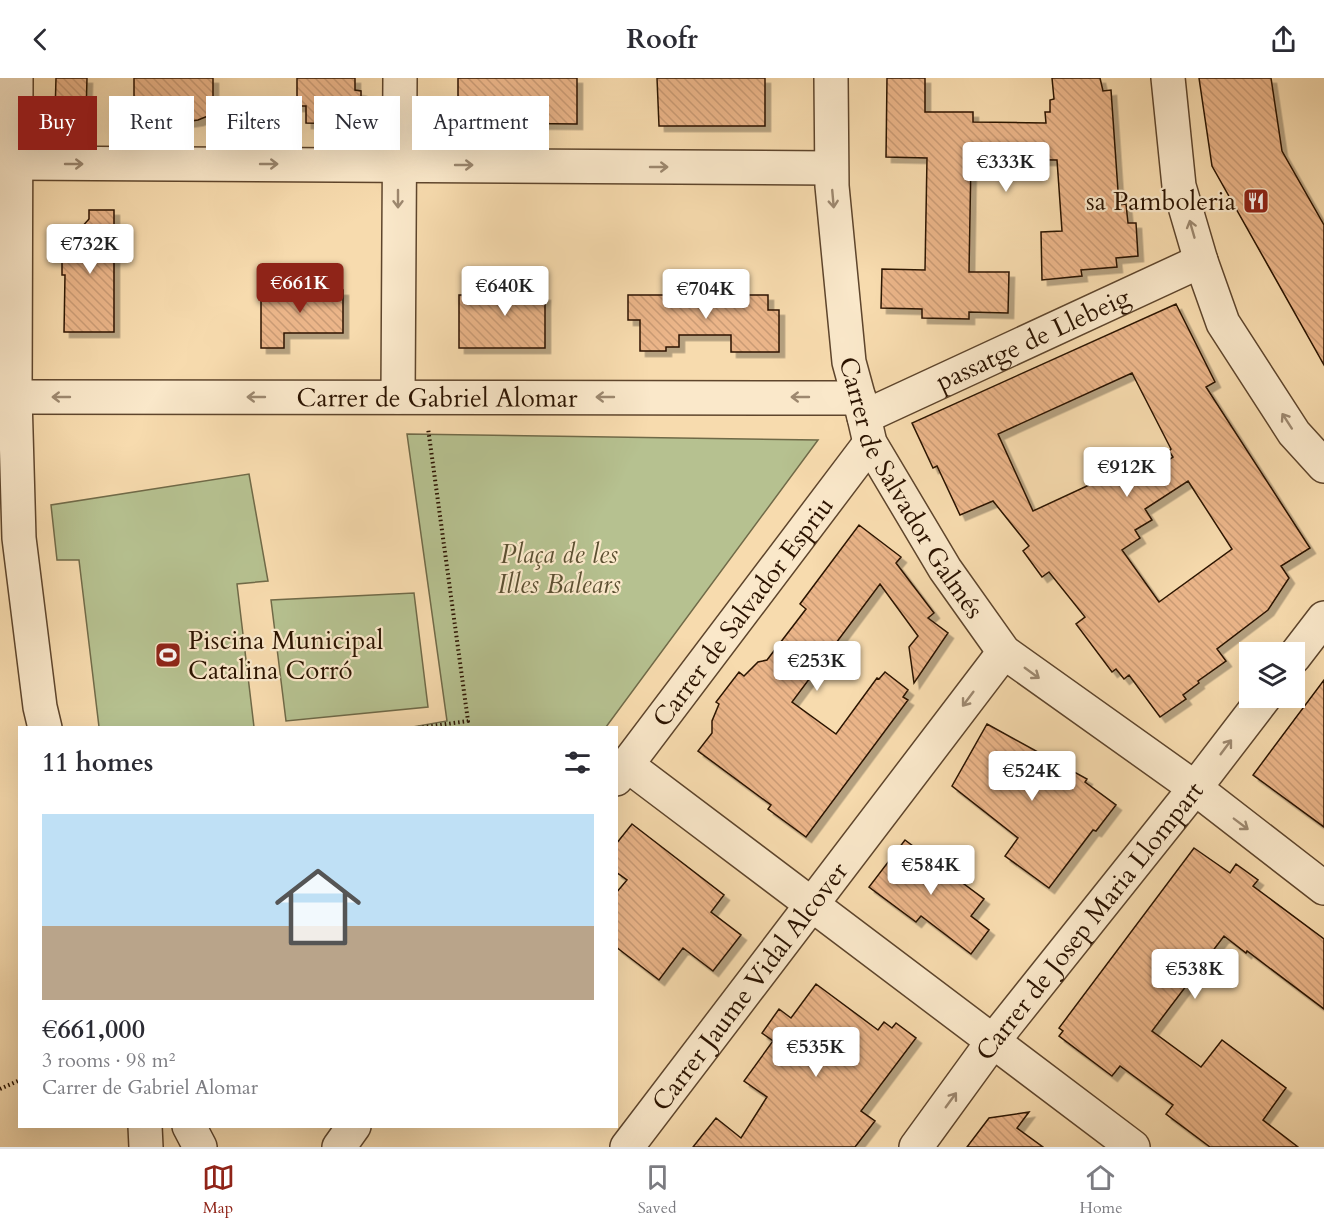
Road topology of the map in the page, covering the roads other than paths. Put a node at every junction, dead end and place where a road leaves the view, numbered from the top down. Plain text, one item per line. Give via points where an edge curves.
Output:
1 (16, 78) edge
2 (400, 78) edge
3 (831, 78) edge
4 (1168, 78) edge
5 (16, 163) junction
6 (398, 165) junction
7 (831, 168) junction
8 (1201, 261) junction
9 (8, 349) edge
10 (15, 397) junction
11 (411, 397) junction
12 (864, 420) junction
13 (1324, 466) edge
14 (1324, 618) edge
15 (1305, 643) edge
16 (1004, 652) junction
17 (1256, 708) edge
18 (45, 726) edge
19 (622, 772) edge
20 (1195, 788) junction
21 (1324, 888) edge
22 (812, 904) junction
23 (993, 1041) junction
24 (145, 1128) edge
25 (190, 1128) edge
26 (353, 1128) edge
27 (146, 1147) edge
28 (200, 1147) edge
29 (339, 1147) edge
30 (627, 1147) edge
31 (916, 1147) edge
32 (1133, 1147) edge

1 - 5 street
2 - 6 street
3 - 7 street, Carrer de Salvador Galmés
8 -> 4 street via 1179,186
5 -> 6 street
5 - 9 street
6 -> 7 street
6 -> 11 street
7 -> 12 street, Carrer de Salvador Galmés via 849,362
8 - 12 street, passatge de Llebeig
13 -> 8 street via 1294,433 1223,323
9 - 10 street
11 -> 10 street, Carrer de Gabriel Alomar
10 - 18 street via 19,538
12 -> 11 street, Carrer de Gabriel Alomar
12 - 16 street, Carrer de Salvador Galmés via 945,569
12 - 19 street, Carrer de Salvador Espriu
14 - 15 street
16 -> 20 street, Carrer de Salvador Galmés
16 -> 22 street, Carrer Jaume Vidal Alcover
20 -> 17 street, Carrer de Josep Maria Llompart
19 - 22 street
20 -> 21 street, Carrer de Salvador Galmés
20 - 23 street, Carrer de Josep Maria Llompart
22 - 23 street
22 - 30 street, Carrer Jaume Vidal Alcover
31 -> 23 street, Carrer de Josep Maria Llompart
23 - 32 street
24 - 27 street
25 - 28 street
26 - 29 street

